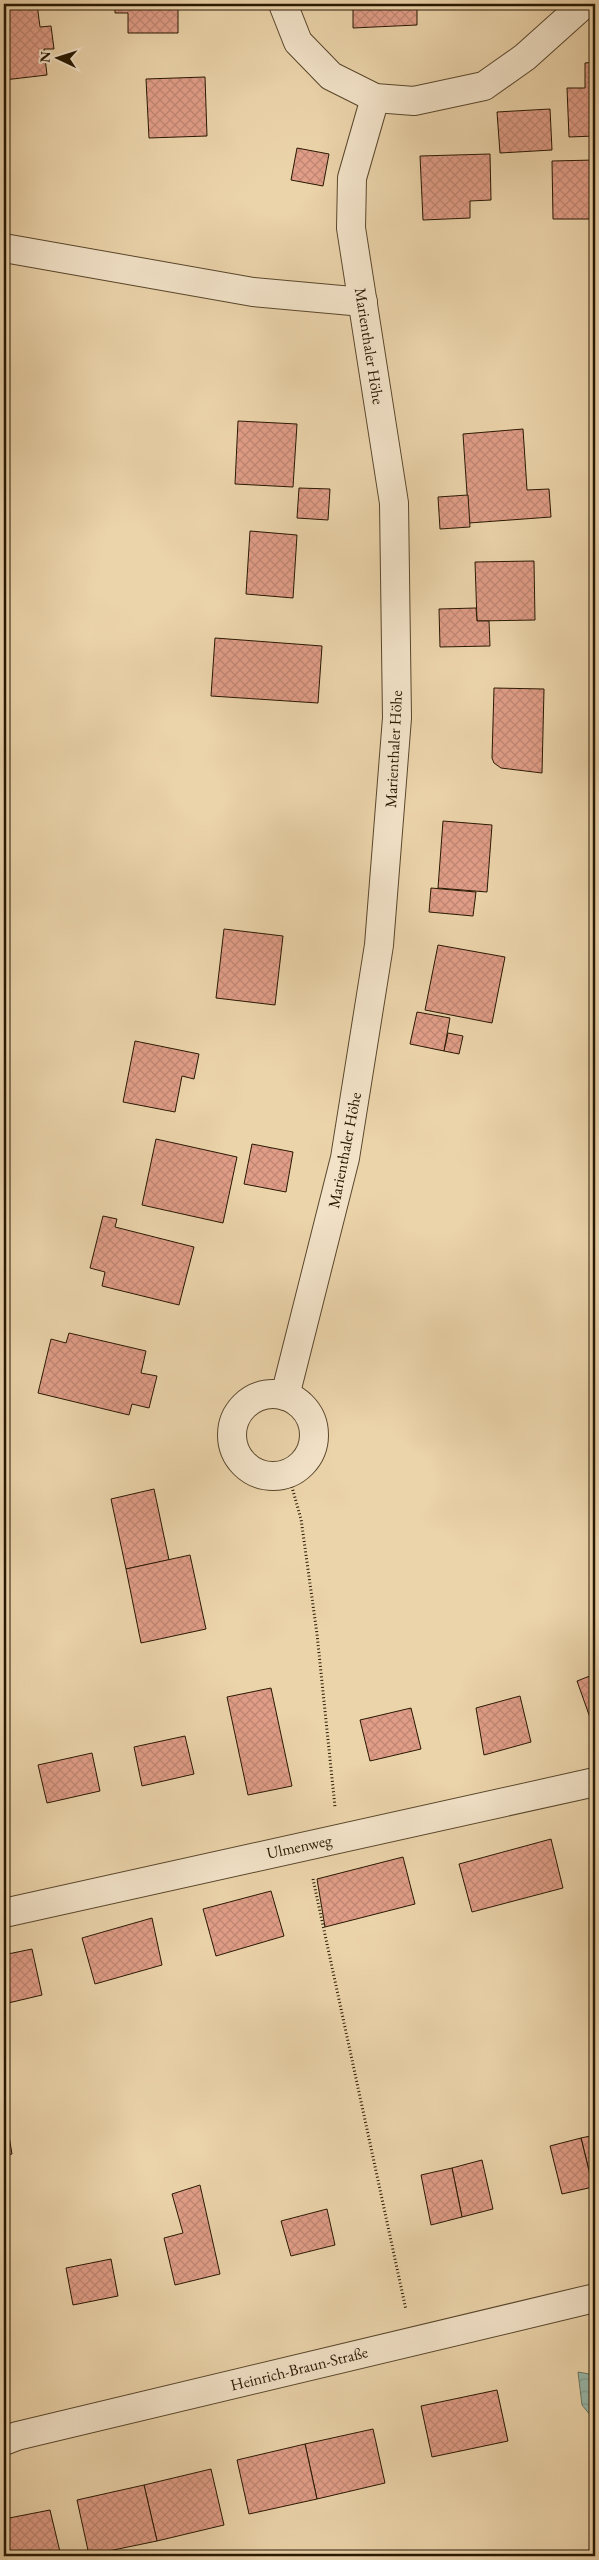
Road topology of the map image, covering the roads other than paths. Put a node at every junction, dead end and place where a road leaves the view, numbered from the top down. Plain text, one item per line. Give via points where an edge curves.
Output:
1 (283, 4) edge
2 (584, 4) edge
3 (375, 98) junction
4 (4, 248) edge
5 (363, 302) junction
6 (285, 1396) junction
7 (595, 1782) edge
8 (4, 1912) edge
9 (595, 2298) edge
10 (4, 2441) edge

1 - 3 street via 298,42 331,76
2 - 3 street via 526,57 484,86 414,101
3 - 5 street, Marienthaler Höhe via 352,178 351,228
4 - 5 street via 253,292
5 - 6 street, Marienthaler Höhe via 394,503 397,718 379,946 345,1158
6 - 6 street via 298,1402 313,1426 310,1454 301,1466 288,1473 260,1474 247,1468 232,1444 236,1416 245,1404 257,1397 271,1393
7 - 8 street, Ulmenweg
9 - 10 street, Heinrich-Braun-Straße

